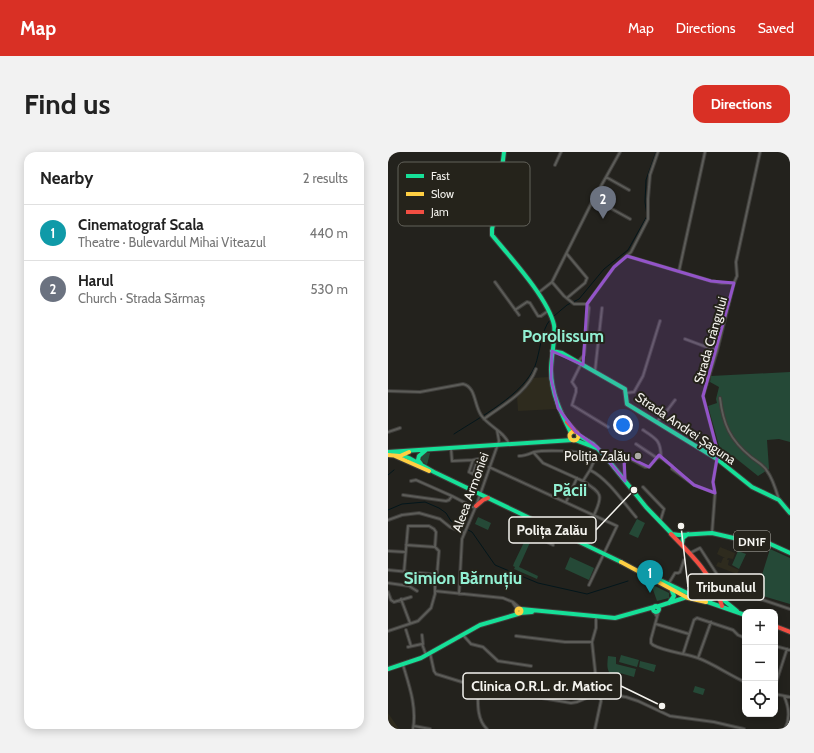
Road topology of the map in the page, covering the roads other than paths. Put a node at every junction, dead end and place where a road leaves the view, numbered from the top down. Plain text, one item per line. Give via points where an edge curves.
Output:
1 (504, 152) edge
2 (561, 152) edge
3 (620, 152) edge
4 (658, 152) edge
5 (705, 152) edge
6 (760, 152) edge
7 (503, 162) edge
8 (554, 165) dead end
9 (606, 177) junction
10 (629, 190) dead end
11 (594, 199) junction
12 (630, 219) dead end
13 (493, 226) edge
14 (567, 253) junction
15 (627, 256) junction
16 (679, 272) junction
17 (495, 282) dead end
18 (552, 282) junction
19 (734, 283) junction
20 (538, 293) junction
21 (567, 298) junction
22 (587, 304) junction
23 (602, 308) dead end
24 (514, 310) junction
25 (549, 311) junction
26 (519, 315) dead end
27 (660, 321) dead end
28 (685, 339) dead end
29 (552, 351) junction
30 (717, 351) junction
31 (580, 363) junction
32 (536, 369) dead end
33 (595, 371) junction
34 (388, 391) edge
35 (626, 393) junction
36 (720, 398) dead end
37 (675, 400) dead end
38 (484, 419) junction
39 (657, 421) junction
40 (608, 427) dead end
41 (400, 428) dead end
42 (497, 430) junction
43 (643, 430) dead end
44 (388, 432) edge
45 (574, 433) junction
46 (562, 440) junction
47 (574, 440) junction
48 (510, 444) junction
49 (636, 444) dead end
50 (498, 445) junction
51 (451, 448) junction
52 (426, 450) junction
53 (413, 451) junction
54 (601, 451) junction
55 (534, 452) junction
56 (389, 453) edge
57 (404, 456) junction
58 (519, 456) dead end
59 (657, 458) junction
60 (661, 458) junction
61 (717, 459) junction
62 (473, 460) junction
63 (422, 465) junction
64 (489, 467) junction
65 (590, 470) junction
66 (434, 472) junction
67 (577, 478) junction
68 (411, 481) dead end
69 (583, 481) junction
70 (626, 481) junction
71 (643, 487) dead end
72 (480, 493) junction
73 (716, 493) junction
74 (403, 495) dead end
75 (452, 496) junction
76 (489, 498) junction
77 (779, 500) junction
78 (566, 502) junction
79 (476, 507) junction
80 (790, 513) edge
81 (594, 515) junction
82 (636, 517) dead end
83 (388, 520) edge
84 (659, 522) junction
85 (465, 532) junction
86 (670, 532) junction
87 (529, 533) dead end
88 (712, 533) junction
89 (691, 534) junction
90 (682, 535) junction
91 (678, 540) junction
92 (406, 545) junction
93 (553, 545) dead end
94 (683, 545) junction
95 (435, 547) junction
96 (388, 551) edge
97 (405, 552) junction
98 (690, 553) junction
99 (790, 553) edge
100 (604, 555) junction
101 (684, 560) dead end
102 (388, 570) edge
103 (404, 572) junction
104 (435, 578) junction
105 (722, 579) junction
106 (388, 583) edge
107 (712, 584) junction
108 (589, 585) dead end
109 (669, 586) junction
110 (716, 589) junction
111 (416, 591) dead end
112 (435, 591) junction
113 (388, 592) edge
114 (458, 594) junction
115 (687, 595) junction
116 (719, 595) junction
117 (743, 596) dead end
118 (411, 597) dead end
119 (401, 599) junction
120 (706, 602) junction
121 (666, 605) junction
122 (722, 606) junction
123 (656, 609) junction
124 (790, 609) edge
125 (519, 611) junction
126 (742, 614) edge
127 (742, 614) edge
128 (657, 617) junction
129 (596, 618) junction
130 (711, 622) junction
131 (410, 623) junction
132 (656, 624) junction
133 (778, 627) edge
134 (406, 630) dead end
135 (388, 631) edge
136 (790, 632) edge
137 (462, 634) junction
138 (689, 634) junction
139 (422, 635) dead end
140 (516, 636) dead end
141 (742, 637) edge
142 (592, 642) junction
143 (423, 644) junction
144 (411, 646) junction
145 (408, 647) dead end
146 (778, 647) edge
147 (789, 650) edge
148 (428, 654) junction
149 (683, 654) junction
150 (698, 658) junction
151 (403, 665) junction
152 (531, 666) dead end
153 (388, 669) edge
154 (742, 681) edge
155 (777, 681) edge
156 (478, 688) junction
157 (599, 693) junction
158 (778, 695) edge
159 (784, 696) junction
160 (790, 697) edge
161 (414, 726) junction
162 (413, 729) edge
163 (430, 729) edge
164 (486, 729) edge
165 (595, 729) edge
166 (742, 729) edge
167 (785, 729) edge

1 - 7 main road
2 - 8 street
3 - 9 street
4 - 15 street via 650,175 648,219
5 - 16 street
6 - 19 street, Strada Crângului via 736,262 737,276
9 - 10 street
9 - 11 street
11 - 12 street
11 - 14 street
13 - 20 main road via 492,234
14 - 18 street
14 - 21 street via 588,278
15 - 16 street
15 - 22 street via 614,267
16 - 19 street via 711,281
17 - 24 street
18 - 20 street
18 - 21 street
19 - 30 street, Strada Crângului
20 - 25 main road
21 - 22 street via 574,304
22 - 31 street via 589,308 584,355
23 - 33 street
24 - 25 street via 527,302 538,316
24 - 26 street
25 - 29 main road via 554,326
27 - 35 street via 642,376 634,392
28 - 30 street
29 - 31 main road, Strada Andrei Șaguna via 562,353
29 - 45 main road via 552,386 558,408
30 - 61 street, Strada Crângului via 703,396 717,444
31 - 33 main road, Strada Andrei Șaguna
31 - 40 street via 572,382 576,392 572,405
32 - 38 street via 532,379 518,395
33 - 35 main road, Strada Andrei Șaguna via 625,389
34 - 38 street via 420,392 468,385
35 - 39 main road, Strada Andrei Șaguna via 627,404
36 - 77 street via 722,413 732,438 767,471
37 - 39 street
38 - 42 street
39 - 61 main road, Strada Andrei Șaguna
41 - 44 street
42 - 48 street
42 - 50 street via 500,438
43 - 60 street via 659,444
45 - 46 main road
45 - 47 main road via 570,438
45 - 47 main road via 578,439
45 - 54 main road, DN1F via 589,440
46 - 47 main road, DN1F
46 - 48 main road, DN1F
47 - 54 main road, DN1F
48 - 50 main road, DN1F
49 - 59 street
50 - 51 main road, DN1F
50 - 64 street, Aleea Armoniei
51 - 52 main road, DN1F
51 - 62 street via 452,460
52 - 53 main road, DN1F
52 - 63 main road via 418,458
53 - 56 main road, DN1F
53 - 57 main road, DN1F
54 - 70 main road, DN1F
55 - 58 street
55 - 65 street via 581,453 594,461
55 - 67 street via 543,464
56 - 57 main road
56 - 57 main road, DN1F
57 - 63 main road
57 - 66 main road, DN1F
59 - 60 street
59 - 70 street via 649,467 645,467 627,457 624,464
60 - 73 street via 694,485
61 - 73 street, Strada Crângului via 713,482
61 - 77 main road, Strada Andrei Șaguna via 752,487
62 - 62 street via 478,459 473,474 469,472
63 - 66 main road
64 - 72 street, Aleea Armoniei
64 - 78 street
65 - 69 street
65 - 82 street via 603,479
66 - 72 main road
67 - 69 street
67 - 78 street
68 - 75 street via 416,480
69 - 81 street via 597,490 599,495
70 - 84 main road, DN1F
71 - 84 street via 664,509
72 - 76 main road
72 - 79 street, Aleea Armoniei
73 - 88 street, Strada Crângului
74 - 75 street via 446,501
75 - 79 street
76 - 79 main road
76 - 100 main road
77 - 80 main road, Strada Andrei Șaguna
78 - 81 street
79 - 85 street, Aleea Armoniei
81 - 100 street via 617,526
83 - 85 street via 419,513 431,515 450,527
84 - 86 main road, DN1F
85 - 114 street, Aleea Armoniei via 462,540
86 - 90 main road, DN1F
86 - 91 main road
87 - 93 street
88 - 89 main road, DN1F
88 - 99 main road, DN1F via 766,542
89 - 90 main road, DN1F
89 - 94 main road via 682,538
90 - 91 main road via 677,537
91 - 94 main road
92 - 95 street
92 - 95 street via 409,525 429,526 436,532
92 - 97 street
94 - 98 main road
95 - 104 street via 439,551
96 - 97 street
97 - 103 street
98 - 105 street via 700,548
98 - 107 main road
100 - 108 street
100 - 109 main road
101 - 109 street via 680,572 674,573
102 - 103 street
103 - 104 street via 430,574
104 - 112 street
105 - 107 street
105 - 117 street via 728,587
105 - 124 street via 733,578 747,583 756,598
106 - 111 street via 409,586
107 - 110 main road
109 - 115 main road
109 - 121 main road via 674,594
110 - 116 main road
110 - 120 main road via 716,596
112 - 114 street
112 - 131 street via 431,608 418,621
113 - 119 street via 394,602
114 - 125 street via 500,597 513,602
115 - 120 main road via 699,602
115 - 121 main road
116 - 122 main road
116 - 126 main road
118 - 119 street
119 - 131 street
120 - 122 main road
121 - 123 main road
122 - 127 main road
123 - 128 street
123 - 128 street
123 - 129 main road via 615,618
125 - 129 main road
125 - 137 main road
128 - 132 street
129 - 142 street
130 - 138 street via 695,619
130 - 141 street via 733,630
130 - 150 street
131 - 135 street
132 - 138 street
132 - 149 street via 651,643
133 - 136 main road
134 - 144 street
137 - 148 main road
137 - 152 street via 469,643 483,646 498,661
138 - 149 street
139 - 143 street
140 - 142 street via 565,642
142 - 157 street
143 - 144 street
143 - 148 street
144 - 145 street
146 - 147 street
147 - 155 street
148 - 151 main road
148 - 156 street via 436,674
149 - 150 street
150 - 154 street
151 - 153 main road
151 - 161 street via 412,698
156 - 157 street via 571,703
156 - 164 street via 481,723
157 - 165 street via 601,701
157 - 166 street via 626,697 670,716
158 - 159 street
159 - 160 street
159 - 167 street via 789,715
161 - 162 street
161 - 163 street

